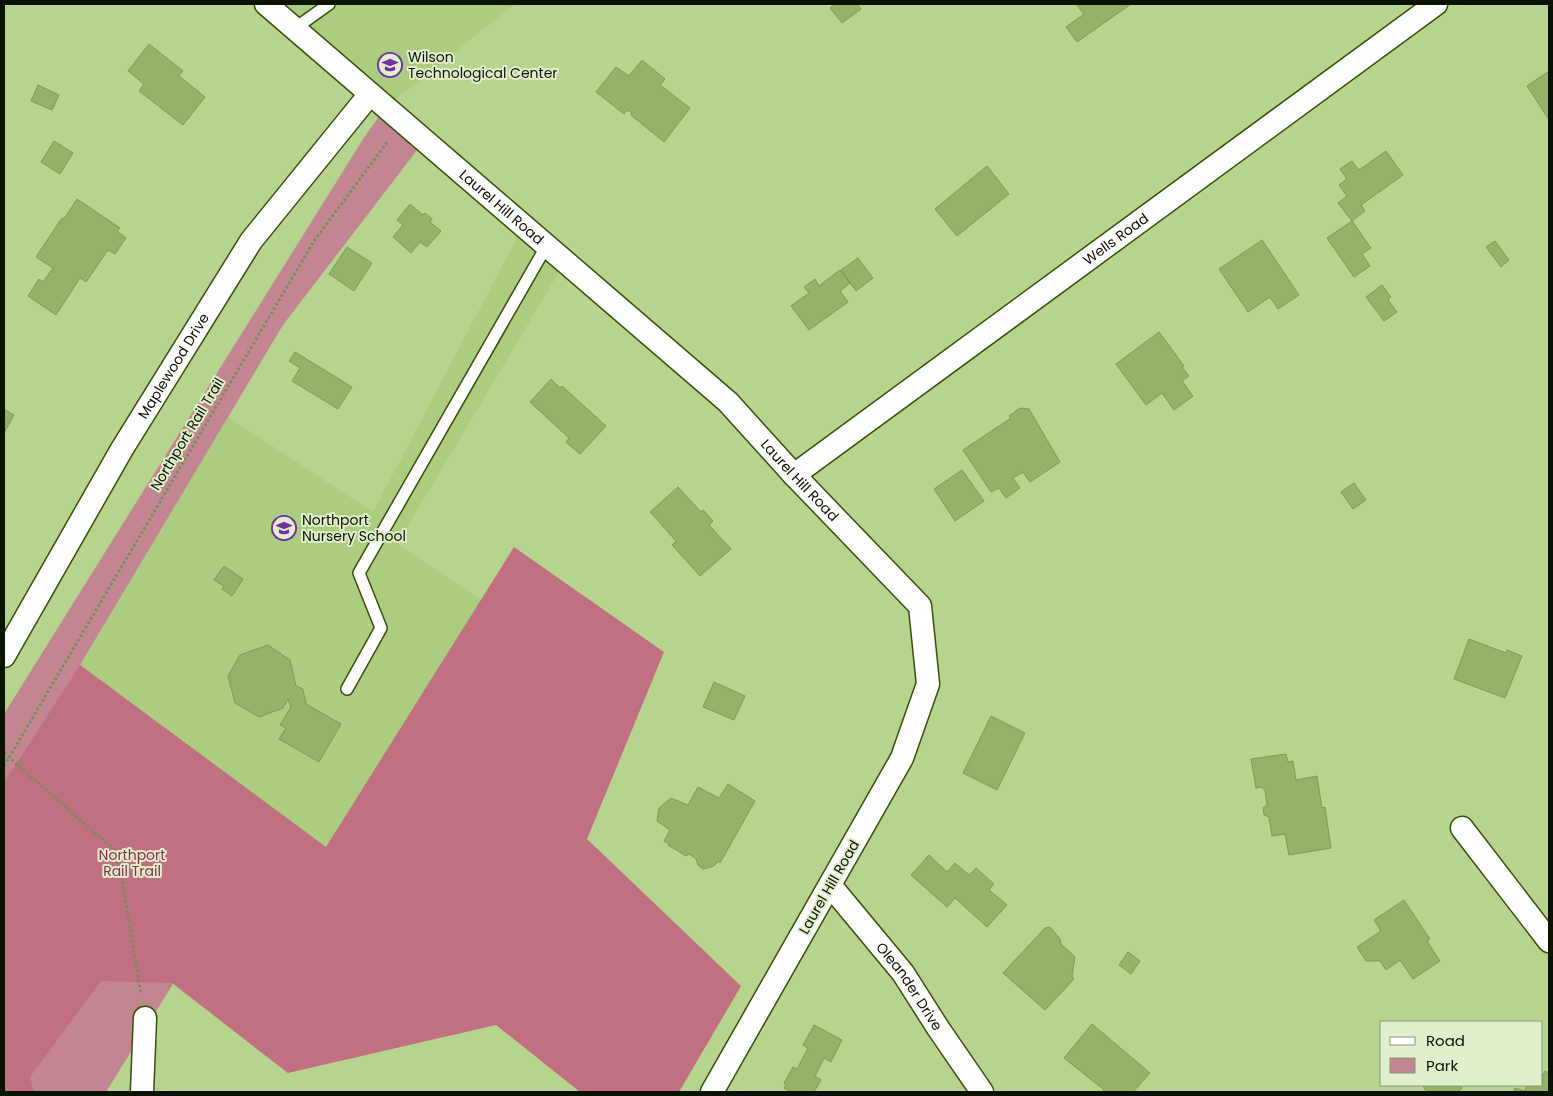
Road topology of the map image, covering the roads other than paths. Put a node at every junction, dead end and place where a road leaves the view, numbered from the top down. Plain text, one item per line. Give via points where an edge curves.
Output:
1 (266, 4) edge
2 (329, 4) edge
3 (1436, 4) edge
4 (294, 29) junction
5 (370, 94) junction
6 (547, 245) junction
7 (794, 475) junction
8 (4, 656) edge
9 (347, 689) dead end
10 (1462, 828) dead end
11 (830, 885) junction
12 (1549, 941) edge
13 (145, 1018) road end
14 (142, 1092) edge
15 (712, 1092) edge
16 (982, 1092) edge

1 - 4 street, Laurel Hill Road
2 - 4 lane
3 - 7 street, Wells Road
4 - 5 street, Laurel Hill Road
5 - 6 street, Laurel Hill Road
5 - 8 street, Maplewood Drive via 251,240 122,448
6 - 7 street, Laurel Hill Road via 728,402
6 - 9 lane via 359,573 381,628
7 - 11 street, Laurel Hill Road via 920,606 928,684 902,758
10 - 12 street
11 - 15 street, Laurel Hill Road
11 - 16 street, Oleander Drive via 903,973
13 - 14 street

